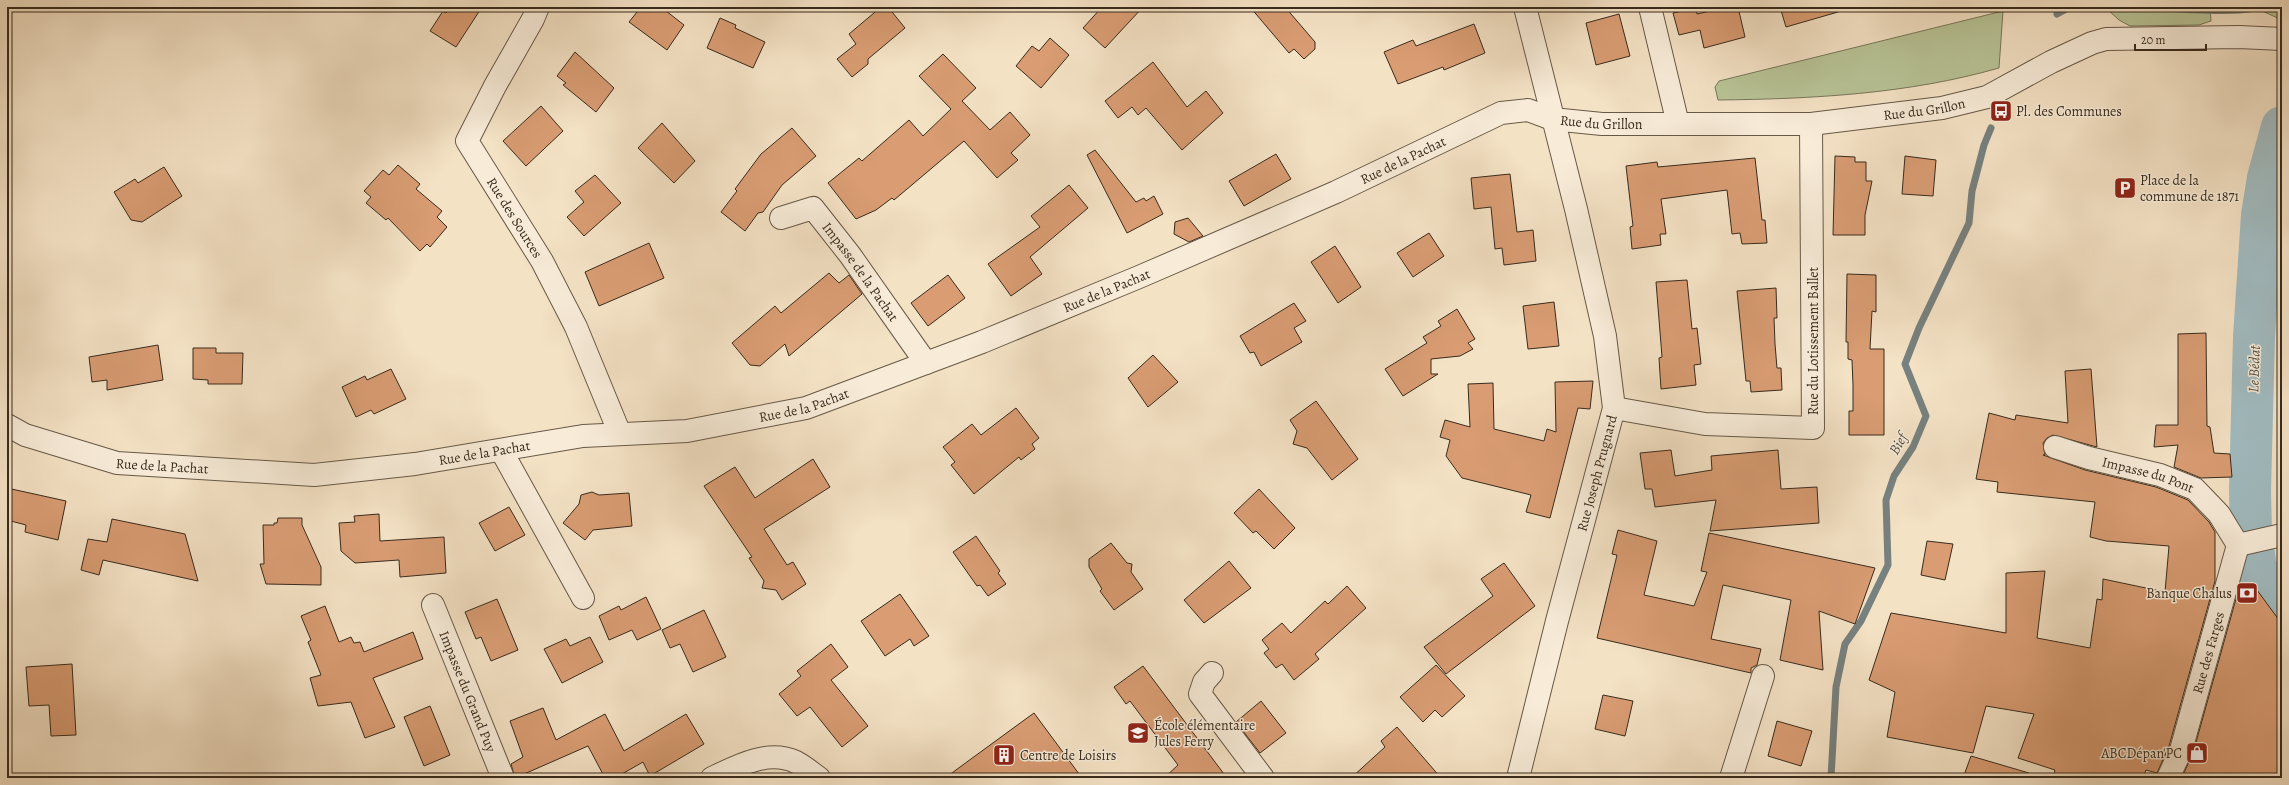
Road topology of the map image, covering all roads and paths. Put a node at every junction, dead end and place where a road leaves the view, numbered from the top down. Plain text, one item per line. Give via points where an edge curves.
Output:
1 (538, 7) edge
2 (1525, 7) edge
3 (1650, 7) edge
4 (2282, 40) edge
5 (1552, 119) junction
6 (1678, 124) junction
7 (1811, 124) junction
8 (780, 218) dead end
9 (926, 363) junction
10 (1614, 408) junction
11 (7, 425) edge
12 (620, 434) junction
13 (2054, 447) dead end
14 (501, 450) junction
15 (2275, 537) edge
16 (2238, 545) junction
17 (583, 598) dead end
18 (433, 605) dead end
19 (1212, 673) dead end
20 (1763, 676) dead end
21 (503, 778) edge
22 (712, 778) edge
23 (819, 778) edge
24 (1263, 778) edge
25 (1518, 778) edge
26 (1731, 778) edge
27 (2168, 778) edge

1 - 12 street, Rue des Sources via 467,141 542,261 576,327
2 - 5 street, Rue Joseph Prugnard
3 - 6 street
4 - 7 street, Rue du Grillon via 2239,37 2106,39 2051,62 1987,97 1942,108
5 - 6 street, Rue du Grillon via 1602,124
5 - 9 street, Rue de la Pachat via 1528,110 1501,113 1336,192 1118,286
5 - 10 street, Rue Joseph Prugnard via 1605,336
6 - 7 street, Rue du Grillon
7 - 10 street, Rue du Lotissement Ballet via 1813,428 1705,424
8 - 9 street, Impasse de la Pachat via 813,208 850,255
9 - 12 street, Rue de la Pachat via 806,408 687,431
10 - 25 street, Rue Joseph Prugnard
11 - 14 street, Rue de la Pachat via 25,435 117,464 173,468 314,475 415,464
12 - 14 street, Rue de la Pachat via 583,436
13 - 16 street, Impasse du Pont via 2160,475 2195,489 2219,514
14 - 17 street
15 - 16 street
16 - 27 street, Rue des Farges via 2182,750
18 - 21 street, Impasse du Grand Puy
19 - 24 street via 1204,682 1200,694
20 - 26 street
22 - 23 street via 740,765 765,757 777,757 796,762

